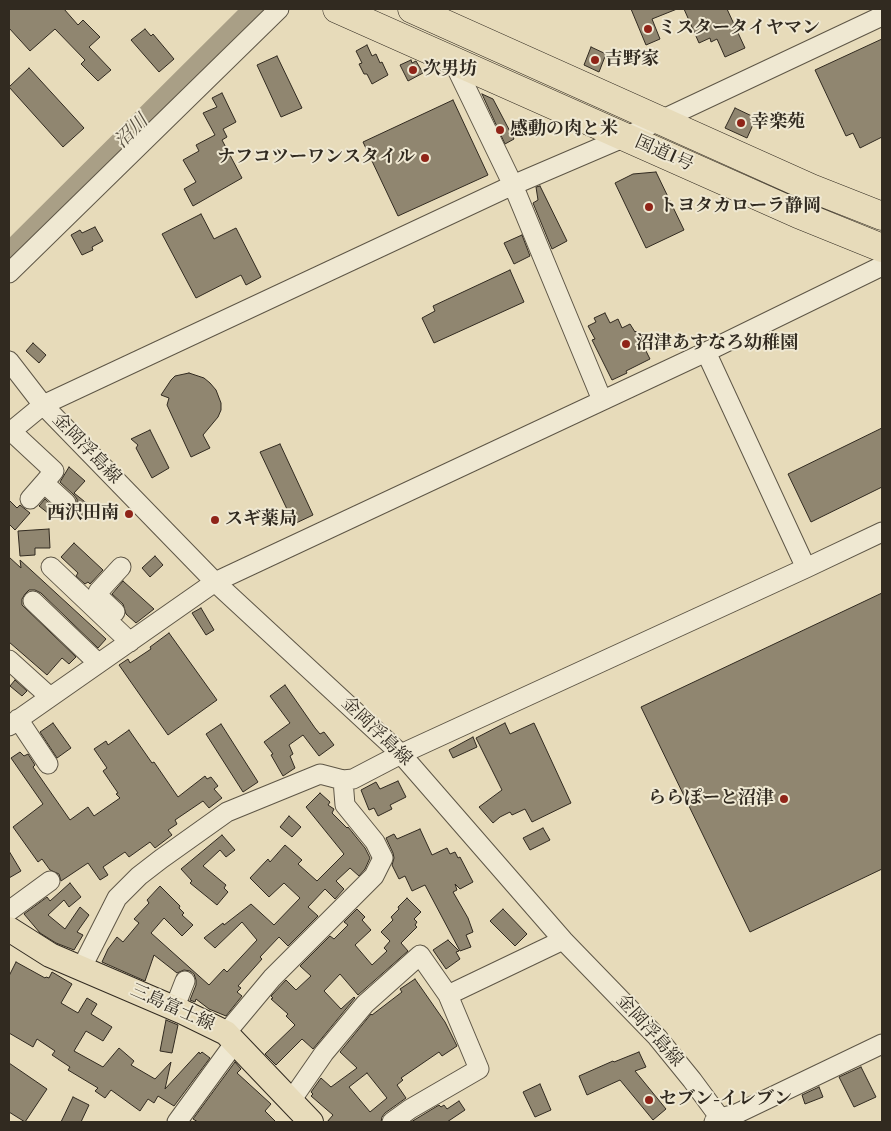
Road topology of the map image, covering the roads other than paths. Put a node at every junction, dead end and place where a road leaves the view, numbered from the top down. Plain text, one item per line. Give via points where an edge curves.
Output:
1 (279, 9) edge
2 (337, 9) edge
3 (412, 9) edge
4 (882, 16) edge
5 (453, 62) junction
6 (661, 120) junction
7 (625, 137) junction
8 (512, 185) junction
9 (882, 216) edge
10 (882, 248) edge
11 (882, 266) edge
12 (9, 273) edge
13 (706, 352) junction
14 (9, 362) edge
15 (602, 400) junction
16 (43, 405) junction
17 (10, 432) edge
18 (44, 483) junction
19 (30, 498) dead end
20 (66, 503) dead end
21 (882, 532) edge
22 (121, 567) dead end
23 (51, 568) dead end
24 (806, 568) junction
25 (215, 582) junction
26 (33, 601) dead end
27 (135, 638) junction
28 (9, 660) edge
29 (98, 663) junction
30 (50, 697) junction
31 (14, 722) edge
32 (401, 754) junction
33 (48, 764) dead end
34 (343, 780) junction
35 (50, 881) dead end
36 (9, 911) edge
37 (9, 929) edge
38 (563, 940) junction
39 (81, 969) junction
40 (185, 981) dead end
41 (448, 995) junction
42 (174, 1008) junction
43 (231, 1037) junction
44 (882, 1044) edge
45 (290, 1102) junction
46 (719, 1121) edge
47 (177, 1122) edge
48 (311, 1122) edge
49 (392, 1122) edge

1 - 12 street
2 - 5 highway, 国道1号
3 - 6 highway, 国道1号
4 - 6 street
5 - 7 highway, 国道1号
5 - 8 street
6 - 7 street
6 - 9 highway, 国道1号 via 811,188
7 - 8 street
7 - 10 highway, 国道1号
8 - 15 street
8 - 16 street
11 - 13 street
13 - 15 street
13 - 24 street
14 - 16 street, 金岡浮島線
15 - 25 street
16 - 17 street
16 - 25 street, 金岡浮島線
17 - 18 street via 54,471
18 - 19 street
18 - 20 street
21 - 24 street
22 - 27 street via 98,596
23 - 27 street
24 - 32 street
25 - 27 street
25 - 32 street, 金岡浮島線
26 - 29 street
27 - 29 street
28 - 30 street
29 - 30 street
30 - 31 street
31 - 33 street
32 - 34 street via 353,779
32 - 38 street, 金岡浮島線
34 - 39 street via 320,774 227,812 161,859 118,898
34 - 43 street via 344,805 375,842 383,858 374,876 272,978
35 - 36 street
37 - 39 main road, 三島富士線 via 50,955
38 - 41 street
38 - 46 street, 金岡浮島線 via 657,1037 692,1080
39 - 42 main road, 三島富士線
40 - 42 street
41 - 45 street via 420,955 366,1004 324,1052
41 - 49 street via 478,1069
42 - 43 main road, 三島富士線
43 - 45 main road, 三島富士線
43 - 47 street
44 - 46 street
45 - 48 main road, 三島富士線

